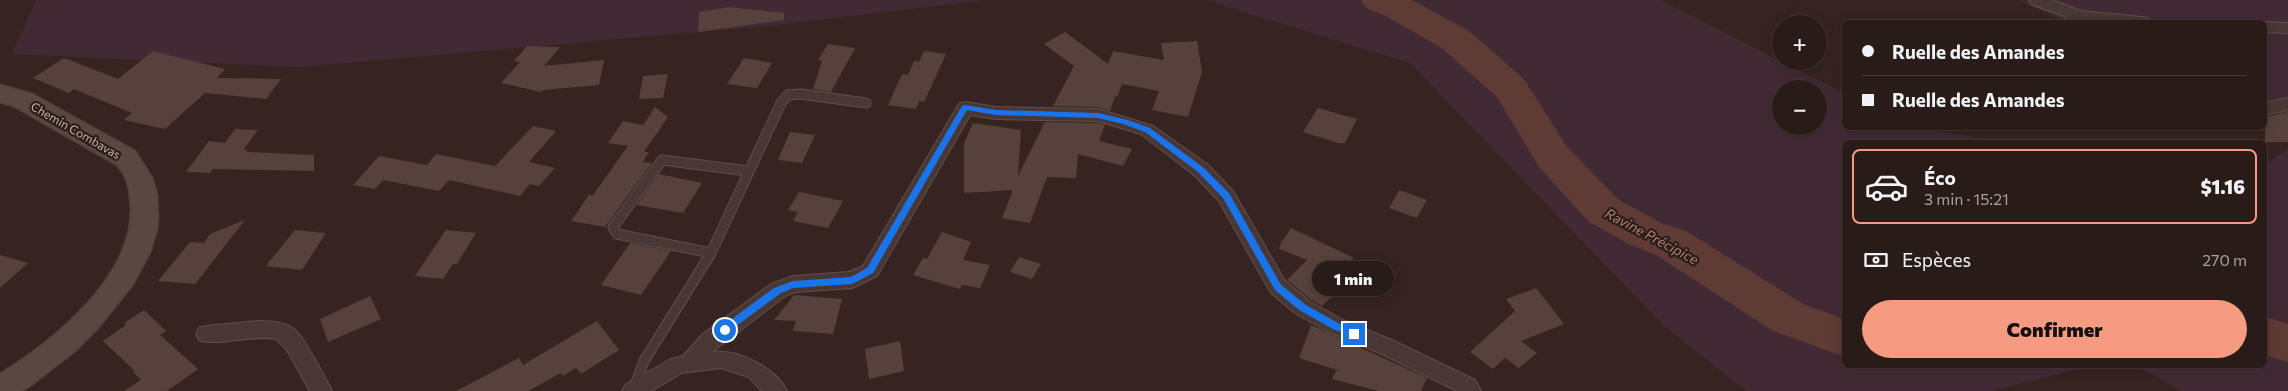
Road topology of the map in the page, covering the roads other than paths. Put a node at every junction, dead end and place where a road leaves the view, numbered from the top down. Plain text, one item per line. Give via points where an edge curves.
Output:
1 (2037, 0) edge
2 (2075, 19) edge
3 (2097, 20) edge
4 (2267, 27) edge
5 (2288, 28) edge
6 (0, 93) edge
7 (866, 104) dead end
8 (2288, 104) edge
9 (2267, 109) edge
10 (748, 171) junction
11 (711, 253) junction
12 (206, 334) dead end
13 (688, 364) junction
14 (0, 389) edge
15 (321, 391) edge
16 (633, 391) edge
17 (776, 391) edge
18 (1470, 391) edge

1 - 2 street
2 - 3 street
4 - 5 street
6 - 14 street, Chemin Combavas via 23,100 126,158 137,169 144,195 145,216 139,247 105,300 45,360
7 - 10 lane via 788,95
8 - 9 street
10 - 11 lane
10 - 11 lane via 662,160 613,227 618,234
11 - 16 lane via 644,361
12 - 15 street via 273,330 288,335
13 - 16 street via 678,366
13 - 17 street via 722,359 756,371
13 - 18 street via 710,340 778,290 793,284 852,280 870,271 965,108 1098,116 1147,130 1201,170 1226,196 1278,288 1302,307 1336,326 1430,367 1467,386

